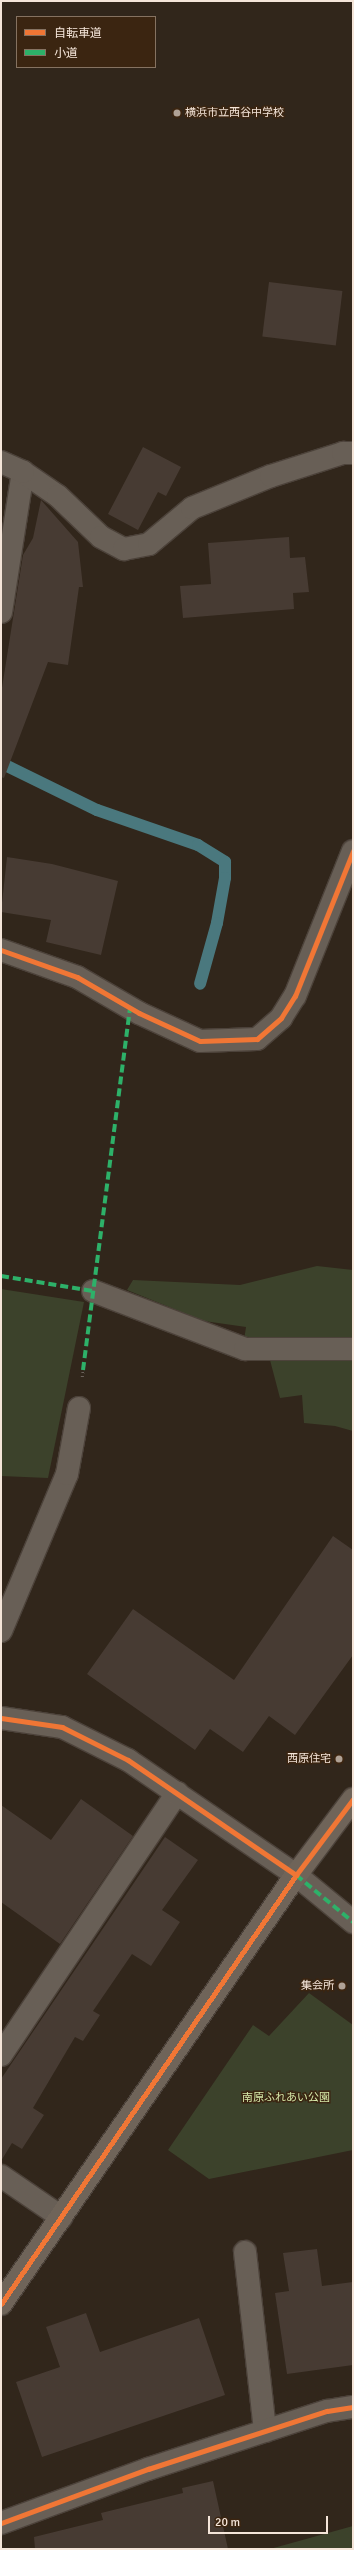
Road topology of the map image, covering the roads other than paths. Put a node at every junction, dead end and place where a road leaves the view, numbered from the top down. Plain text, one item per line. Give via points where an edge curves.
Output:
1 (353, 453) edge
2 (1, 462) edge
3 (24, 472) junction
4 (1, 612) edge
5 (353, 851) edge
6 (1, 950) edge
7 (93, 1291) dead end
8 (353, 1349) edge
9 (79, 1408) dead end
10 (1, 1632) edge
11 (1, 1718) edge
12 (177, 1793) junction
13 (353, 1798) edge
14 (296, 1875) junction
15 (353, 1922) edge
16 (1, 2055) edge
17 (1, 2176) edge
18 (61, 2217) junction
19 (245, 2252) dead end
20 (1, 2304) edge
21 (353, 2407) edge
22 (264, 2431) junction
23 (1, 2523) edge

1 - 3 street via 271,476 192,508 149,544 124,549 101,538 58,496
2 - 3 street
3 - 4 street
5 - 6 street via 295,996 281,1018 257,1038 200,1042 139,1013 77,977
7 - 8 street via 245,1349
9 - 10 street via 67,1474
11 - 12 street via 62,1727 128,1760
12 - 14 street
12 - 16 street
13 - 14 street
14 - 15 street
14 - 18 street
17 - 18 street
18 - 20 street
19 - 22 street
21 - 22 street via 327,2411
22 - 23 street via 148,2469

